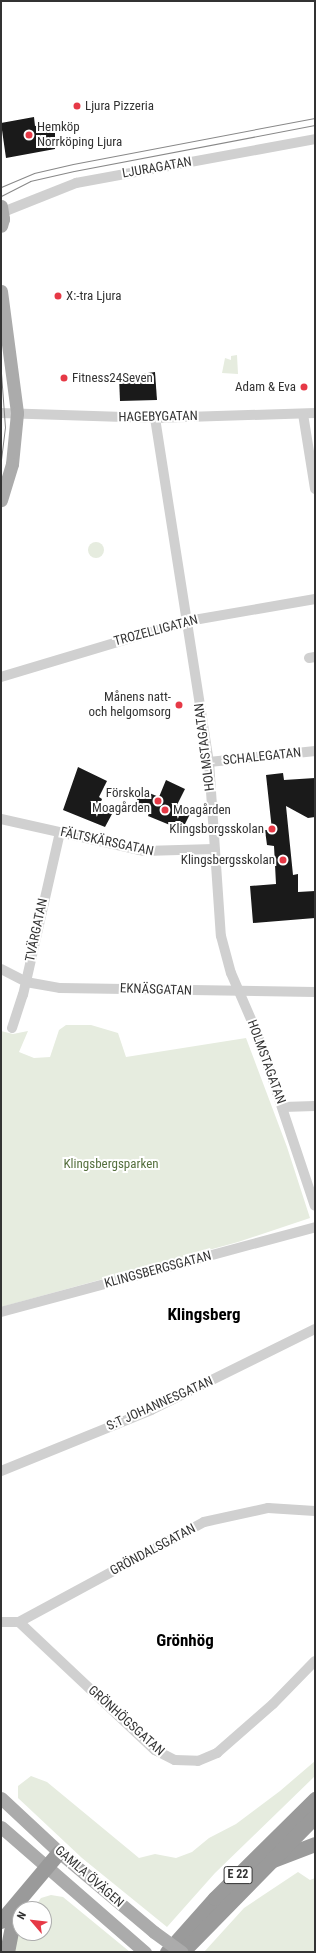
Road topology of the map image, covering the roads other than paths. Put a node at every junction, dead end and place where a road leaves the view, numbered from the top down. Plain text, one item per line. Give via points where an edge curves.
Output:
1 (315, 139) edge
2 (2, 209) edge
3 (1, 226) edge
4 (1, 291) edge
5 (1, 413) edge
6 (17, 413) junction
7 (315, 413) edge
8 (303, 414) junction
9 (155, 418) junction
10 (315, 489) edge
11 (1, 500) edge
12 (315, 599) edge
13 (188, 621) junction
14 (1, 677) edge
15 (315, 751) edge
16 (209, 762) junction
17 (1, 819) edge
18 (60, 832) junction
19 (214, 849) junction
20 (1, 969) edge
21 (26, 982) junction
22 (237, 989) junction
23 (315, 992) edge
24 (12, 1028) dead end
25 (315, 1106) edge
26 (283, 1107) junction
27 (315, 1206) edge
28 (315, 1227) edge
29 (1, 1312) edge
30 (315, 1329) edge
31 (1, 1471) edge
32 (315, 1511) edge
33 (1, 1622) edge
34 (19, 1622) junction
35 (315, 1661) edge
36 (1, 1798) edge
37 (315, 1799) edge
38 (315, 1816) edge
39 (1, 1827) edge
40 (315, 1844) edge
41 (62, 1854) junction
42 (267, 1863) junction
43 (48, 1870) junction
44 (27, 1901) edge
45 (1, 1921) edge
46 (12, 1926) edge
47 (143, 1951) edge
48 (7, 1952) edge
49 (167, 1952) edge
50 (182, 1952) edge

1 - 2 street, LJURAGATAN via 76,183
2 - 3 main road
4 - 6 main road
5 - 6 street, HAGEBYGATAN
6 - 9 street, HAGEBYGATAN
6 - 11 main road via 12,464
7 - 8 street, HAGEBYGATAN
8 - 9 street, HAGEBYGATAN
8 - 10 street
9 - 13 street, HOLMSTAGATAN
12 - 13 street, TROZELLIGATAN
13 - 14 street, TROZELLIGATAN
13 - 16 street, HOLMSTAGATAN
15 - 16 street, SCHALEGATAN
16 - 19 street, HOLMSTAGATAN
17 - 18 street, FÄLTSKÄRSGATAN
18 - 19 street, FÄLTSKÄRSGATAN via 155,852
18 - 21 street, TVÄRGATAN
19 - 22 street, HOLMSTAGATAN via 221,936
20 - 21 street, EKNÄSGATAN
21 - 22 street, EKNÄSGATAN via 60,988 198,992
21 - 24 street, TVÄRGATAN
22 - 23 street, EKNÄSGATAN
22 - 26 street, HOLMSTAGATAN via 257,1033
25 - 26 street
26 - 27 street, HOLMSTAGATAN
28 - 29 street, KLINGSBERGSGATAN
30 - 31 street, S:T JOHANNESGATAN via 152,1410
32 - 34 street, GRÖNDALSGATAN via 268,1508 204,1522
33 - 34 street, GRÖNDALSGATAN
34 - 35 street, GRÖNHÖGSGATAN via 155,1750 175,1760 198,1761 217,1754 274,1704
36 - 41 main road, GAMLA ÖVÄGEN
37 - 49 highway, E 22 via 215,1898
38 - 42 highway, E 22
39 - 43 main road, GAMLA ÖVÄGEN
40 - 42 highway
41 - 43 highway
41 - 50 main road, GAMLA ÖVÄGEN, bridge via 154,1932
42 - 50 highway, E 22
43 - 44 highway
43 - 45 highway
43 - 47 main road, GAMLA ÖVÄGEN
46 - 48 highway

